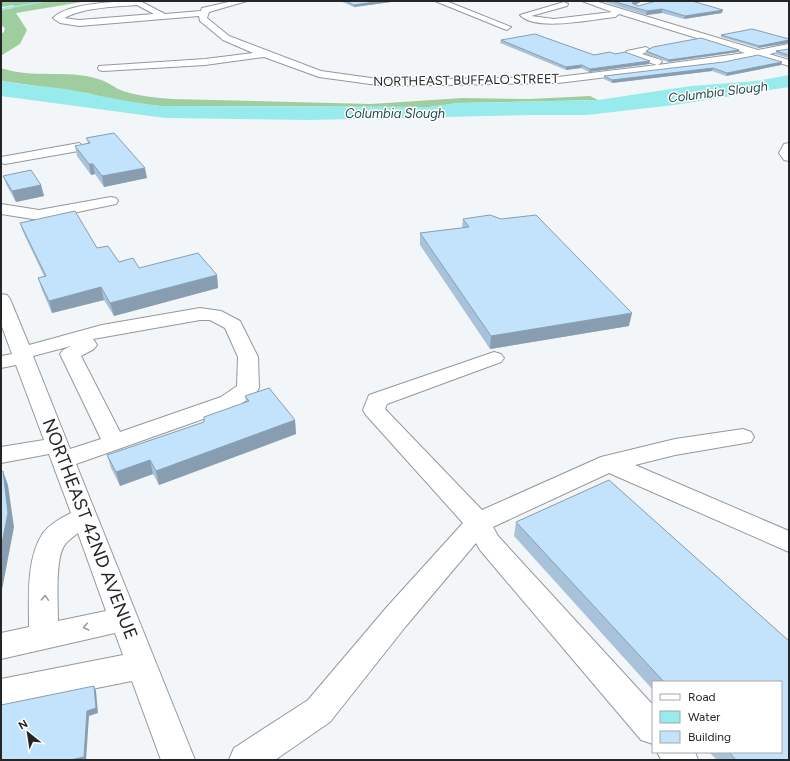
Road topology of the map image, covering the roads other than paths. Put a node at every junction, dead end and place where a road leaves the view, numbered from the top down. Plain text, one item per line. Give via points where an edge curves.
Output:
1 (243, 1) edge
2 (439, 1) edge
3 (586, 1) edge
4 (568, 5) edge
5 (204, 13) junction
6 (625, 13) junction
7 (163, 16) junction
8 (600, 16) junction
9 (507, 27) dead end
10 (789, 47) edge
11 (646, 50) edge
12 (265, 54) junction
13 (760, 54) junction
14 (789, 63) edge
15 (669, 67) junction
16 (103, 68) dead end
17 (79, 147) edge
18 (6, 161) edge
19 (111, 201) dead end
20 (1, 203) edge
21 (1, 209) edge
22 (1, 299) edge
23 (82, 337) junction
24 (16, 358) edge
25 (494, 358) dead end
26 (743, 437) dead end
27 (114, 442) junction
28 (60, 452) junction
29 (1, 455) edge
30 (609, 463) junction
31 (85, 517) junction
32 (478, 523) junction
33 (789, 542) edge
34 (124, 619) junction
35 (44, 637) junction
36 (1, 646) edge
37 (142, 665) junction
38 (1, 692) edge
39 (652, 728) edge
40 (178, 760) edge
41 (246, 760) edge

1 - 5 street via 205,10
2 - 9 street
3 - 6 street
4 - 8 street
4 - 8 street via 524,15 554,22
5 - 7 street
5 - 12 street, NORTHEAST BUFFALO STREET via 203,19 226,38
6 - 8 street
6 - 13 street
7 - 7 street via 79,22 57,18 65,13 86,9 138,3
10 - 13 street, NORTHEAST BUFFALO STREET
11 - 15 street via 630,53
12 - 15 street, NORTHEAST BUFFALO STREET via 319,74 385,83 543,81
12 - 16 street via 205,62
13 - 14 street
13 - 15 street, NORTHEAST BUFFALO STREET
17 - 18 street
19 - 21 street via 39,215
20 - 21 street
22 - 24 street, NORTHEAST 42ND AVENUE
23 - 24 street
23 - 27 street via 87,345 70,354
23 - 27 street via 178,317 214,315 233,325 248,357 248,388 229,402
24 - 28 street, NORTHEAST 42ND AVENUE
25 - 32 street via 377,400 374,410
26 - 30 street via 675,447
27 - 28 street
28 - 29 street
28 - 31 street, NORTHEAST 42ND AVENUE
30 - 32 street
30 - 33 street
31 - 34 street, NORTHEAST 42ND AVENUE
35 -> 31 street via 46,555 57,536
32 - 39 street via 489,544
32 - 41 street via 319,711
34 -> 35 street
34 - 37 street, NORTHEAST 42ND AVENUE
35 - 36 street
37 - 38 street
37 - 40 street, NORTHEAST 42ND AVENUE

